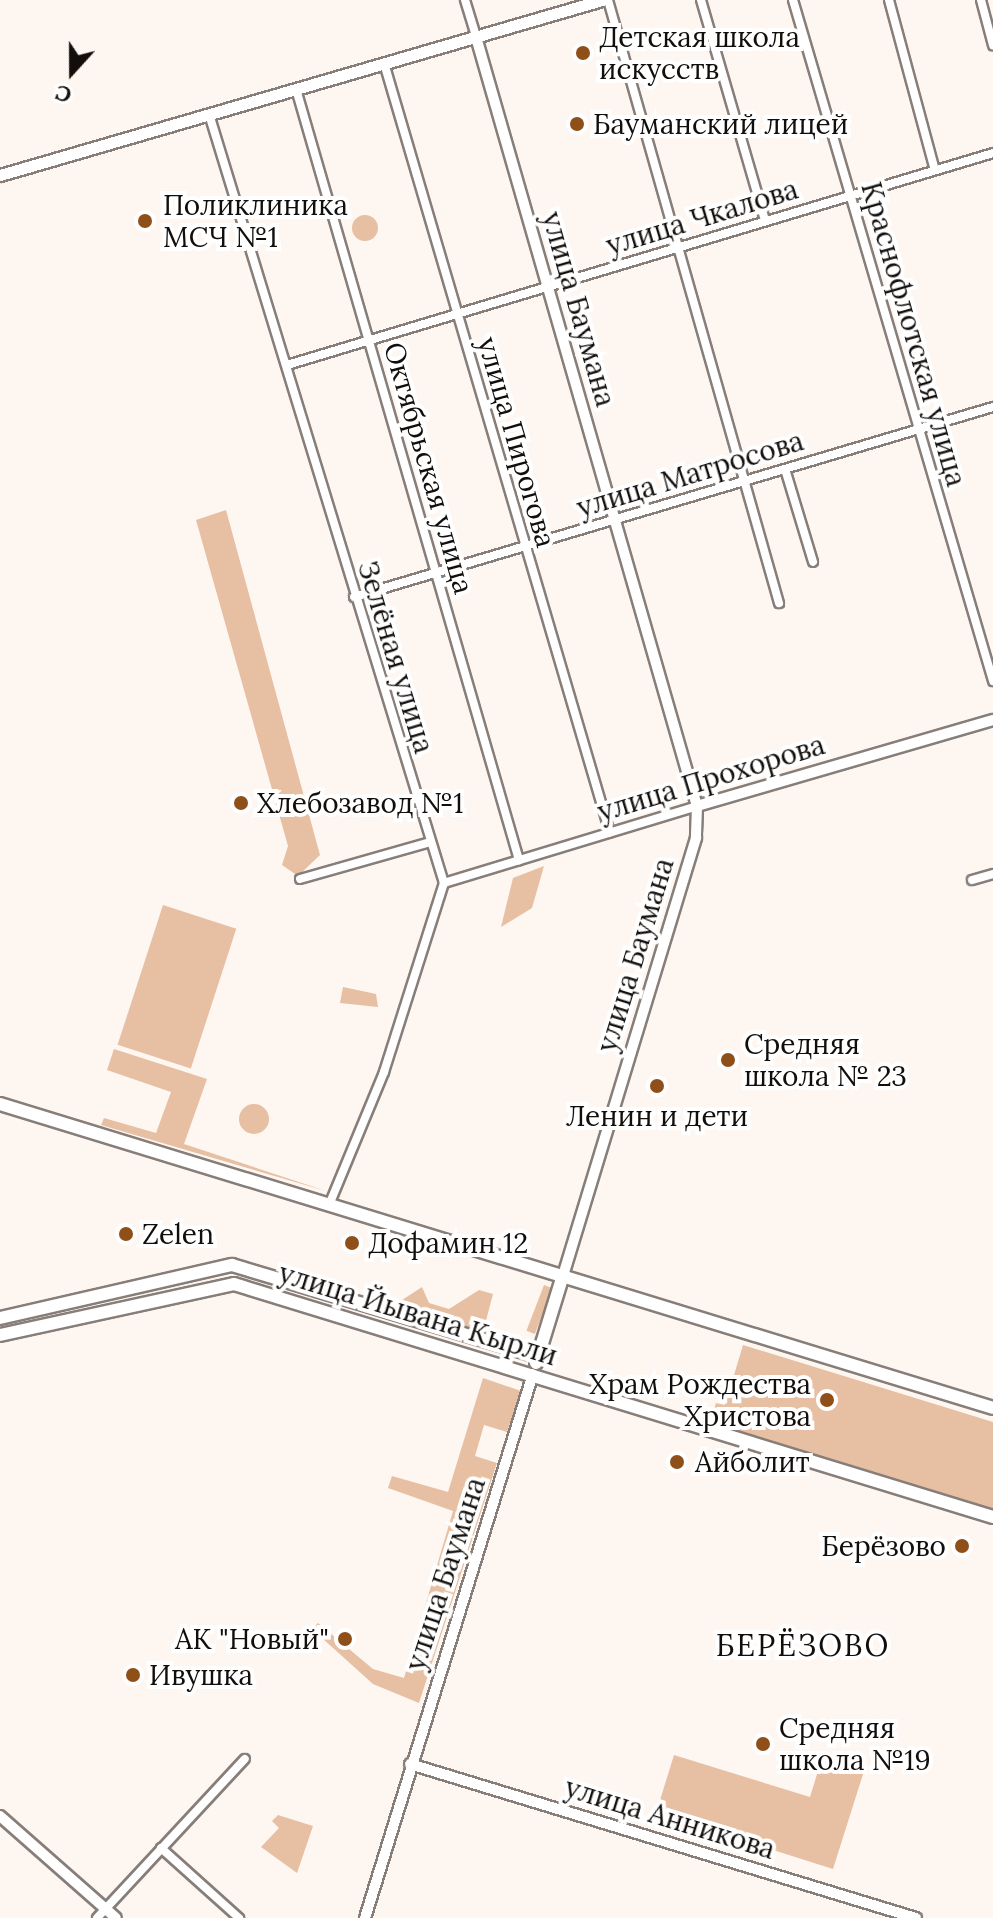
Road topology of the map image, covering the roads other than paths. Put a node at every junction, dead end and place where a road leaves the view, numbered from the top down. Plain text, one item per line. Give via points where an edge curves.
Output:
1 (465, 0) edge
2 (605, 0) edge
3 (701, 0) edge
4 (793, 0) edge
5 (889, 0) edge
6 (981, 0) edge
7 (476, 37) junction
8 (993, 45) edge
9 (384, 63) junction
10 (296, 89) junction
11 (209, 114) junction
12 (993, 153) edge
13 (935, 170) junction
14 (0, 175) edge
15 (851, 196) junction
16 (765, 221) junction
17 (676, 248) junction
18 (547, 286) junction
19 (457, 313) junction
20 (368, 338) junction
21 (287, 365) junction
22 (993, 407) edge
23 (919, 429) junction
24 (785, 469) junction
25 (745, 481) junction
26 (615, 520) junction
27 (525, 547) junction
28 (813, 562) dead end
29 (436, 573) junction
30 (354, 597) junction
31 (779, 603) dead end
32 (993, 681) edge
33 (993, 720) edge
34 (697, 806) junction
35 (610, 833) junction
36 (431, 842) junction
37 (519, 860) junction
38 (993, 874) edge
39 (300, 879) dead end
40 (972, 880) dead end
41 (444, 883) junction
42 (0, 1104) edge
43 (329, 1205) junction
44 (190, 1272) junction
45 (563, 1275) junction
46 (194, 1289) junction
47 (31, 1311) junction
48 (398, 1315) junction
49 (0, 1318) edge
50 (35, 1327) junction
51 (393, 1332) junction
52 (0, 1335) edge
53 (538, 1356) junction
54 (533, 1374) junction
55 (993, 1408) edge
56 (993, 1517) edge
57 (245, 1759) dead end
58 (410, 1764) junction
59 (0, 1816) edge
60 (161, 1848) junction
61 (106, 1908) junction
62 (97, 1918) edge
63 (116, 1918) edge
64 (239, 1918) edge
65 (365, 1918) edge
66 (916, 1918) edge

1 - 7 street, улица Баумана
2 - 7 main road
2 - 17 street
3 - 16 street
4 - 15 street, Краснофлотская улица
5 - 13 street
6 - 8 street
7 - 9 main road
7 - 18 street, улица Баумана
9 - 10 main road
9 - 19 street, улица Пирогова
10 - 11 main road
10 - 20 street, Октябрьская улица
11 - 14 main road
11 - 21 street, Зелёная улица
12 - 13 street, улица Чкалова
13 - 15 street, улица Чкалова
15 - 16 street, улица Чкалова
15 - 23 street, Краснофлотская улица
16 - 17 street, улица Чкалова
17 - 18 street, улица Чкалова
17 - 25 street
18 - 19 street, улица Чкалова
18 - 26 street, улица Баумана
19 - 20 street, улица Чкалова
19 - 27 street, улица Пирогова
20 - 21 street, улица Чкалова
20 - 29 street, Октябрьская улица
21 - 30 street, Зелёная улица
22 - 23 street, улица Матросова
23 - 24 street, улица Матросова
23 - 32 street, Краснофлотская улица
24 - 25 street, улица Матросова
24 - 28 street
25 - 26 street, улица Матросова
25 - 31 street
26 - 27 street, улица Матросова
26 - 34 street, улица Баумана
27 - 29 street, улица Матросова
27 - 35 street, улица Пирогова
29 - 30 street, улица Матросова
29 - 37 street, Октябрьская улица
30 - 36 street, Зелёная улица
33 - 34 street, улица Прохорова
34 - 35 street, улица Прохорова
34 - 45 street, улица Баумана via 696,838
35 - 37 street, улица Прохорова
36 - 39 street
36 - 41 street, Зелёная улица
37 - 41 street, улица Прохорова
38 - 40 street
41 - 43 street via 384,1072
42 - 43 main road
43 - 45 main road
44 - 46 main road
44 - 47 main road, улица Йывана Кырли
44 - 48 main road, улица Йывана Кырли via 239,1267
45 - 53 main road, улица Баумана
45 - 55 main road
46 - 50 main road, улица Йывана Кырли
46 - 51 main road, улица Йывана Кырли via 234,1284
47 - 49 main road, улица Йывана Кырли
47 - 50 main road
48 - 51 main road
48 - 53 main road, улица Йывана Кырли
50 - 52 main road, улица Йывана Кырли
51 - 54 main road, улица Йывана Кырли
53 - 54 main road, улица Баумана
54 - 56 main road, улица Йывана Кырли
54 - 58 street, улица Баумана
57 - 60 street
58 - 65 street, улица Баумана
58 - 66 street, улица Анникова
59 - 61 street
60 - 61 street
60 - 64 street
61 - 62 street
61 - 63 street

